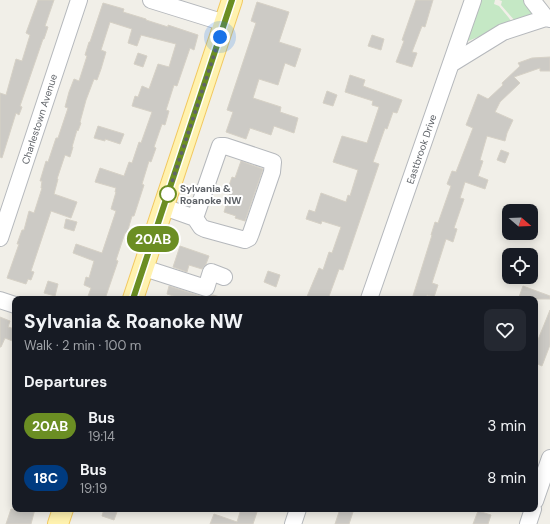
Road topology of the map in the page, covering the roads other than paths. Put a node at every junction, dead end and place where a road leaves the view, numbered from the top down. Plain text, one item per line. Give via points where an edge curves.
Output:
1 (79, 0) edge
2 (151, 0) edge
3 (232, 0) edge
4 (473, 0) edge
5 (532, 0) edge
6 (548, 19) edge
7 (225, 23) junction
8 (451, 64) junction
9 (164, 207) junction
10 (195, 218) junction
11 (0, 238) edge
12 (144, 268) junction
13 (224, 277) dead end
14 (134, 296) edge
15 (371, 296) edge
16 (0, 300) edge
17 (12, 304) edge
18 (550, 458) edge
19 (542, 482) edge
20 (538, 493) edge
21 (62, 512) edge
22 (297, 512) edge
23 (532, 512) edge
24 (58, 524) edge
25 (293, 524) edge
26 (528, 524) edge

1 - 11 street, Charlestown Avenue
2 - 7 street
3 - 7 main road
4 - 8 street, Eastbrook Drive
5 - 6 street
6 - 8 street via 503,32
7 - 9 main road
8 - 15 street, Eastbrook Drive
9 - 10 street
9 - 12 main road
10 - 10 street via 206,229 240,240 249,238 272,172 273,162 220,146
12 - 13 street via 206,288 211,272
12 - 14 main road
16 - 17 street
18 - 19 street
19 - 20 street
21 - 24 main road
22 - 25 street
23 - 26 street

